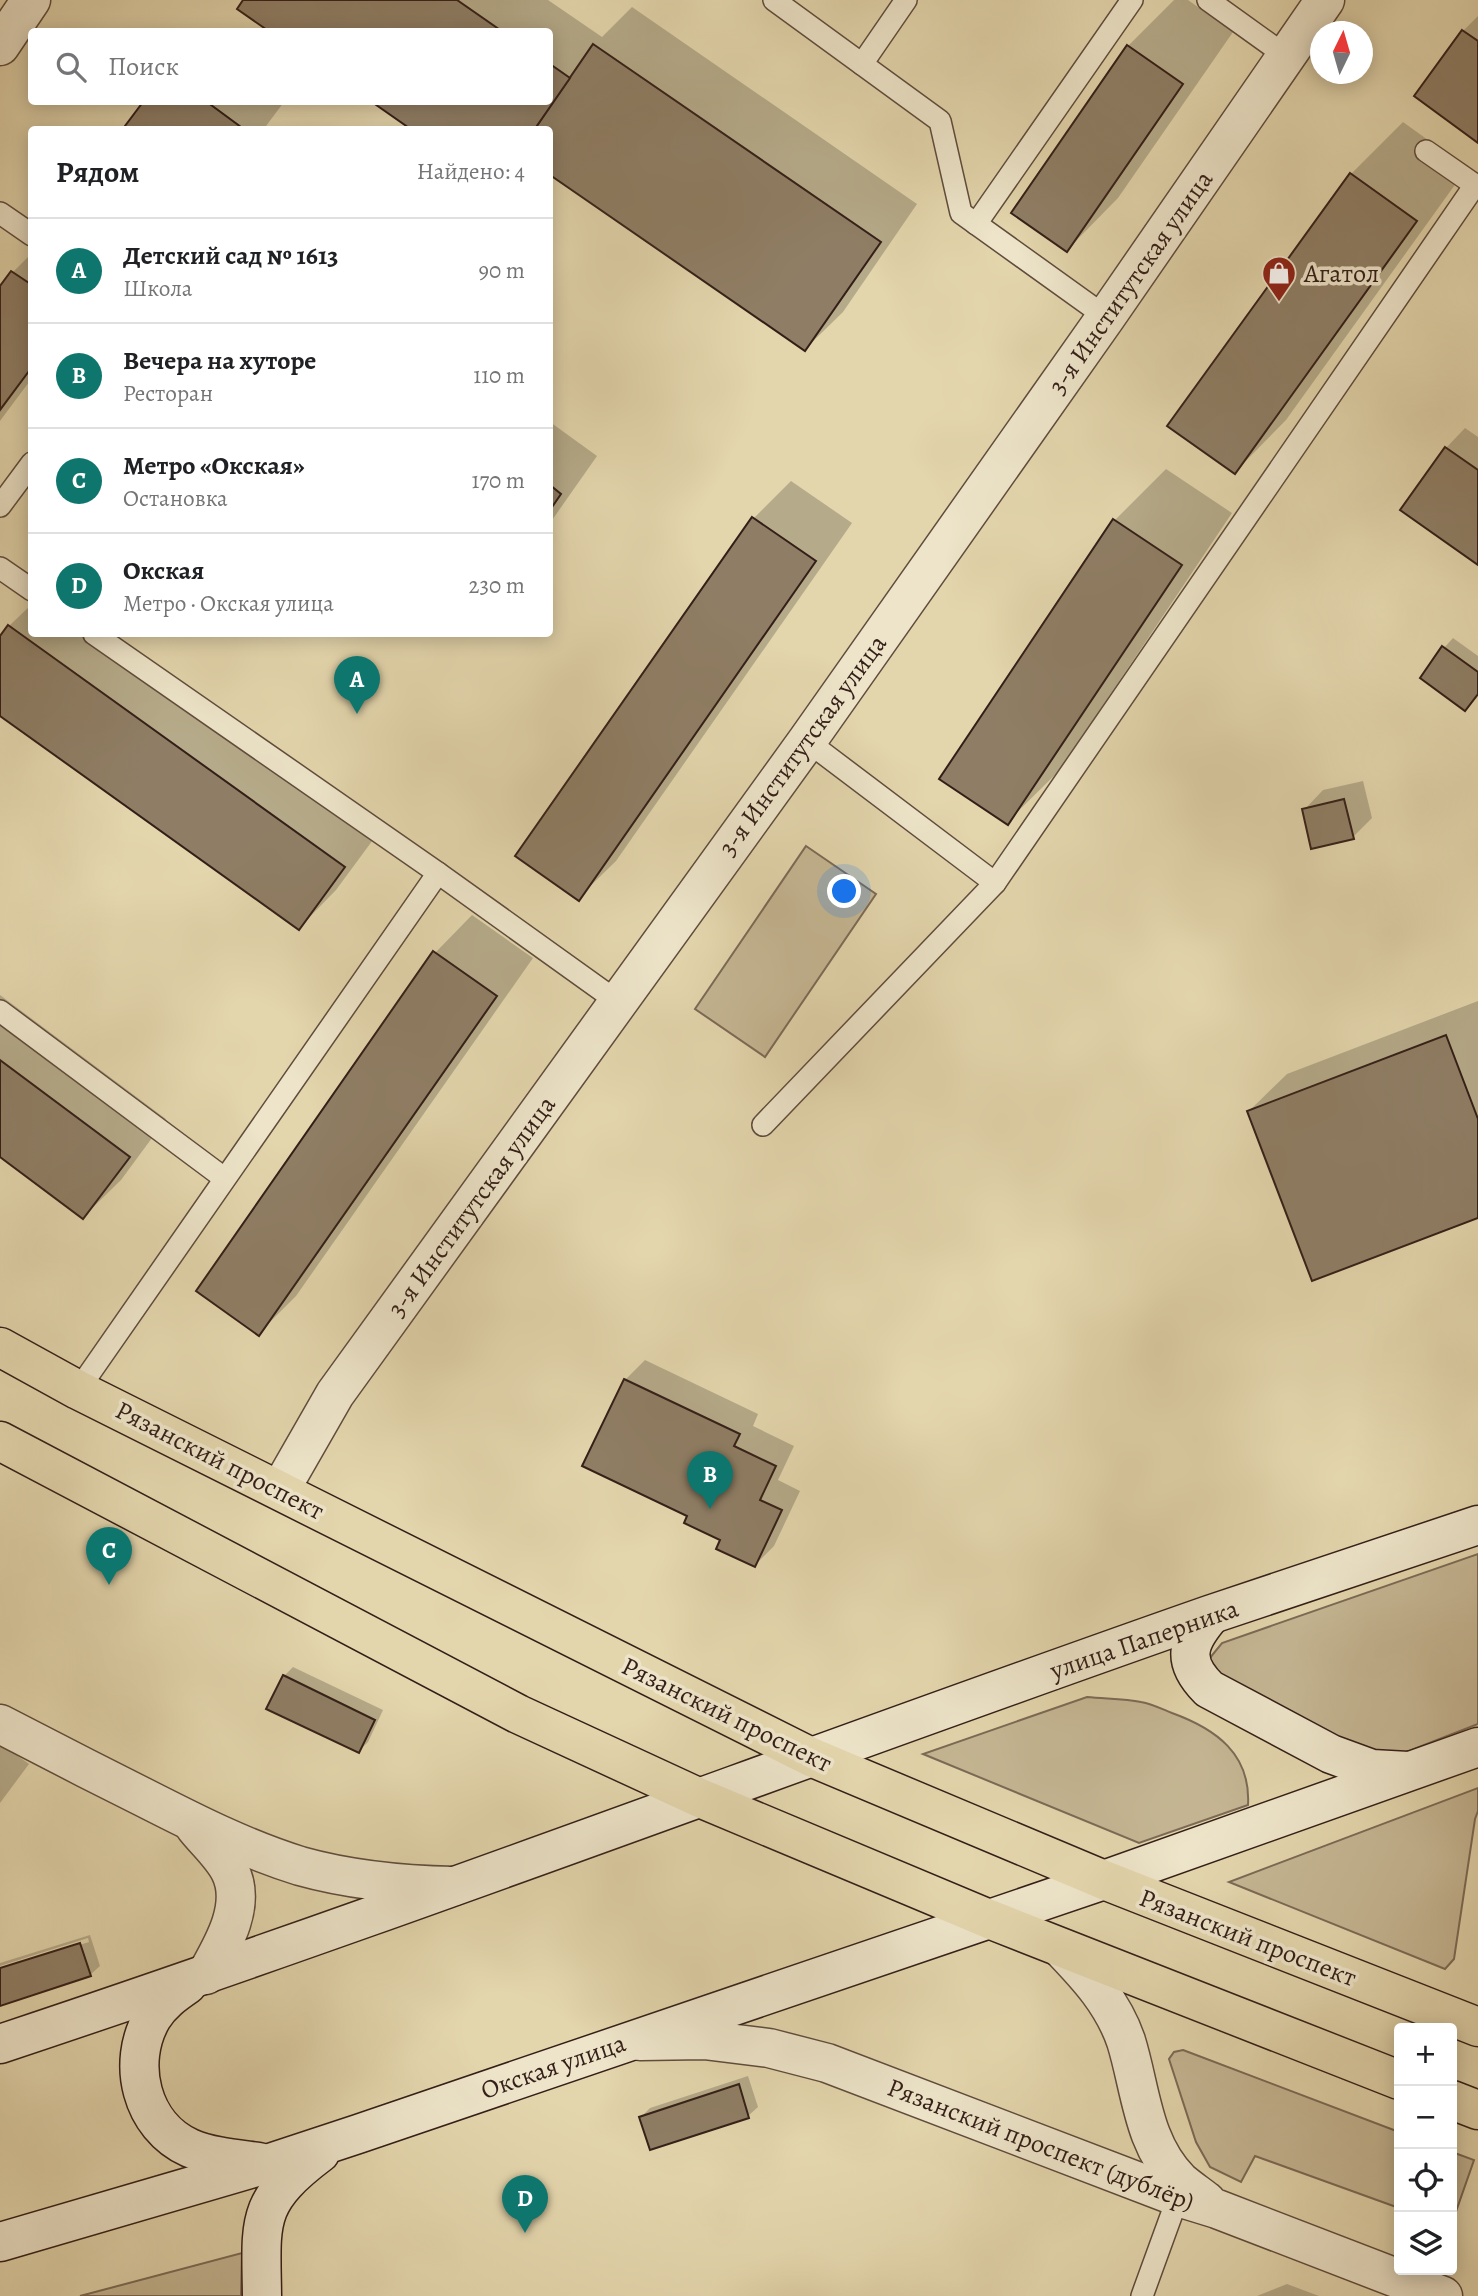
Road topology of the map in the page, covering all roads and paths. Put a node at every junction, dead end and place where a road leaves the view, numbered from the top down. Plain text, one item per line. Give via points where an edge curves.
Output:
1 (31, 0) edge
2 (774, 0) edge
3 (906, 0) edge
4 (1132, 0) edge
5 (1208, 0) edge
6 (1325, 0) edge
7 (0, 46) edge
8 (1286, 56) junction
9 (862, 64) junction
10 (1426, 151) dead end
11 (1477, 186) edge
12 (0, 213) edge
13 (976, 224) junction
14 (28, 232) edge
15 (1106, 317) junction
16 (28, 468) edge
17 (0, 506) edge
18 (0, 568) edge
19 (28, 587) edge
20 (98, 637) edge
21 (807, 741) junction
22 (438, 873) junction
23 (995, 883) junction
24 (618, 1002) junction
25 (0, 1011) edge
26 (763, 1125) dead end
27 (224, 1178) junction
28 (0, 1347) edge
29 (78, 1390) junction
30 (0, 1441) edge
31 (280, 1490) junction
32 (1478, 1525) edge
33 (1211, 1615) junction
34 (0, 1724) edge
35 (1478, 1747) edge
36 (811, 1758) junction
37 (1414, 1772) junction
38 (700, 1798) junction
39 (189, 1821) junction
40 (1104, 1880) junction
41 (459, 1886) junction
42 (989, 1919) junction
43 (1061, 1948) junction
44 (202, 1976) junction
45 (1478, 2026) edge
46 (627, 2041) junction
47 (0, 2044) edge
48 (1394, 2078) edge
49 (1457, 2102) edge
50 (1478, 2110) edge
51 (358, 2134) junction
52 (267, 2164) junction
53 (1178, 2197) junction
54 (1217, 2209) junction
55 (0, 2242) edge
56 (262, 2296) edge
57 (1142, 2296) edge
58 (1443, 2296) edge

1 - 7 street
2 - 9 lane
3 - 9 lane
4 - 13 lane
5 - 8 lane
6 - 8 street, 3-я Институтская улица
8 - 15 street, 3-я Институтская улица
9 - 13 lane via 940,121 961,213
10 - 11 lane
11 - 23 lane
12 - 14 lane
13 - 15 lane
15 - 21 street, 3-я Институтская улица
16 - 17 lane
18 - 19 lane
20 - 22 lane
21 - 23 lane
21 - 24 street, 3-я Институтская улица
22 - 24 lane
22 - 27 lane
23 - 26 lane
24 - 31 street, 3-я Институтская улица via 335,1394
25 - 27 lane
27 - 29 lane
28 - 29 main road, Рязанский проспект
29 - 31 main road, Рязанский проспект
30 - 38 main road via 518,1714
31 - 36 main road, Рязанский проспект
32 - 33 street, улица Паперника
33 - 36 street, улица Паперника
33 - 37 street via 1195,1634 1190,1650 1194,1674 1209,1689 1331,1754 1372,1769
34 - 39 street
35 - 37 street
36 - 38 street
36 - 40 main road, Рязанский проспект
37 - 40 street
38 - 41 street
38 - 42 main road
39 - 41 street via 303,1867 407,1885
39 - 44 street via 229,1869 235,1884 230,1928
40 - 42 street, Окская улица
40 - 45 main road, Рязанский проспект
41 - 44 street
42 - 43 main road
42 - 46 street, Окская улица
43 - 48 main road
43 - 54 street via 1093,1980 1112,2011 1160,2155 1180,2180
44 - 47 street
44 - 52 street via 169,1998 152,2018 140,2048 140,2082 149,2109 163,2130 190,2148
46 - 51 street, Окская улица
46 - 53 street, Рязанский проспект (дублёр) via 704,2040 769,2048 827,2063
49 - 50 main road
51 - 52 street, Окская улица
51 - 56 street via 323,2150 300,2168 280,2187 265,2211
52 - 55 street, Окская улица
53 - 54 street, Рязанский проспект (дублёр)
53 - 57 lane
54 - 58 street, Рязанский проспект (дублёр)

